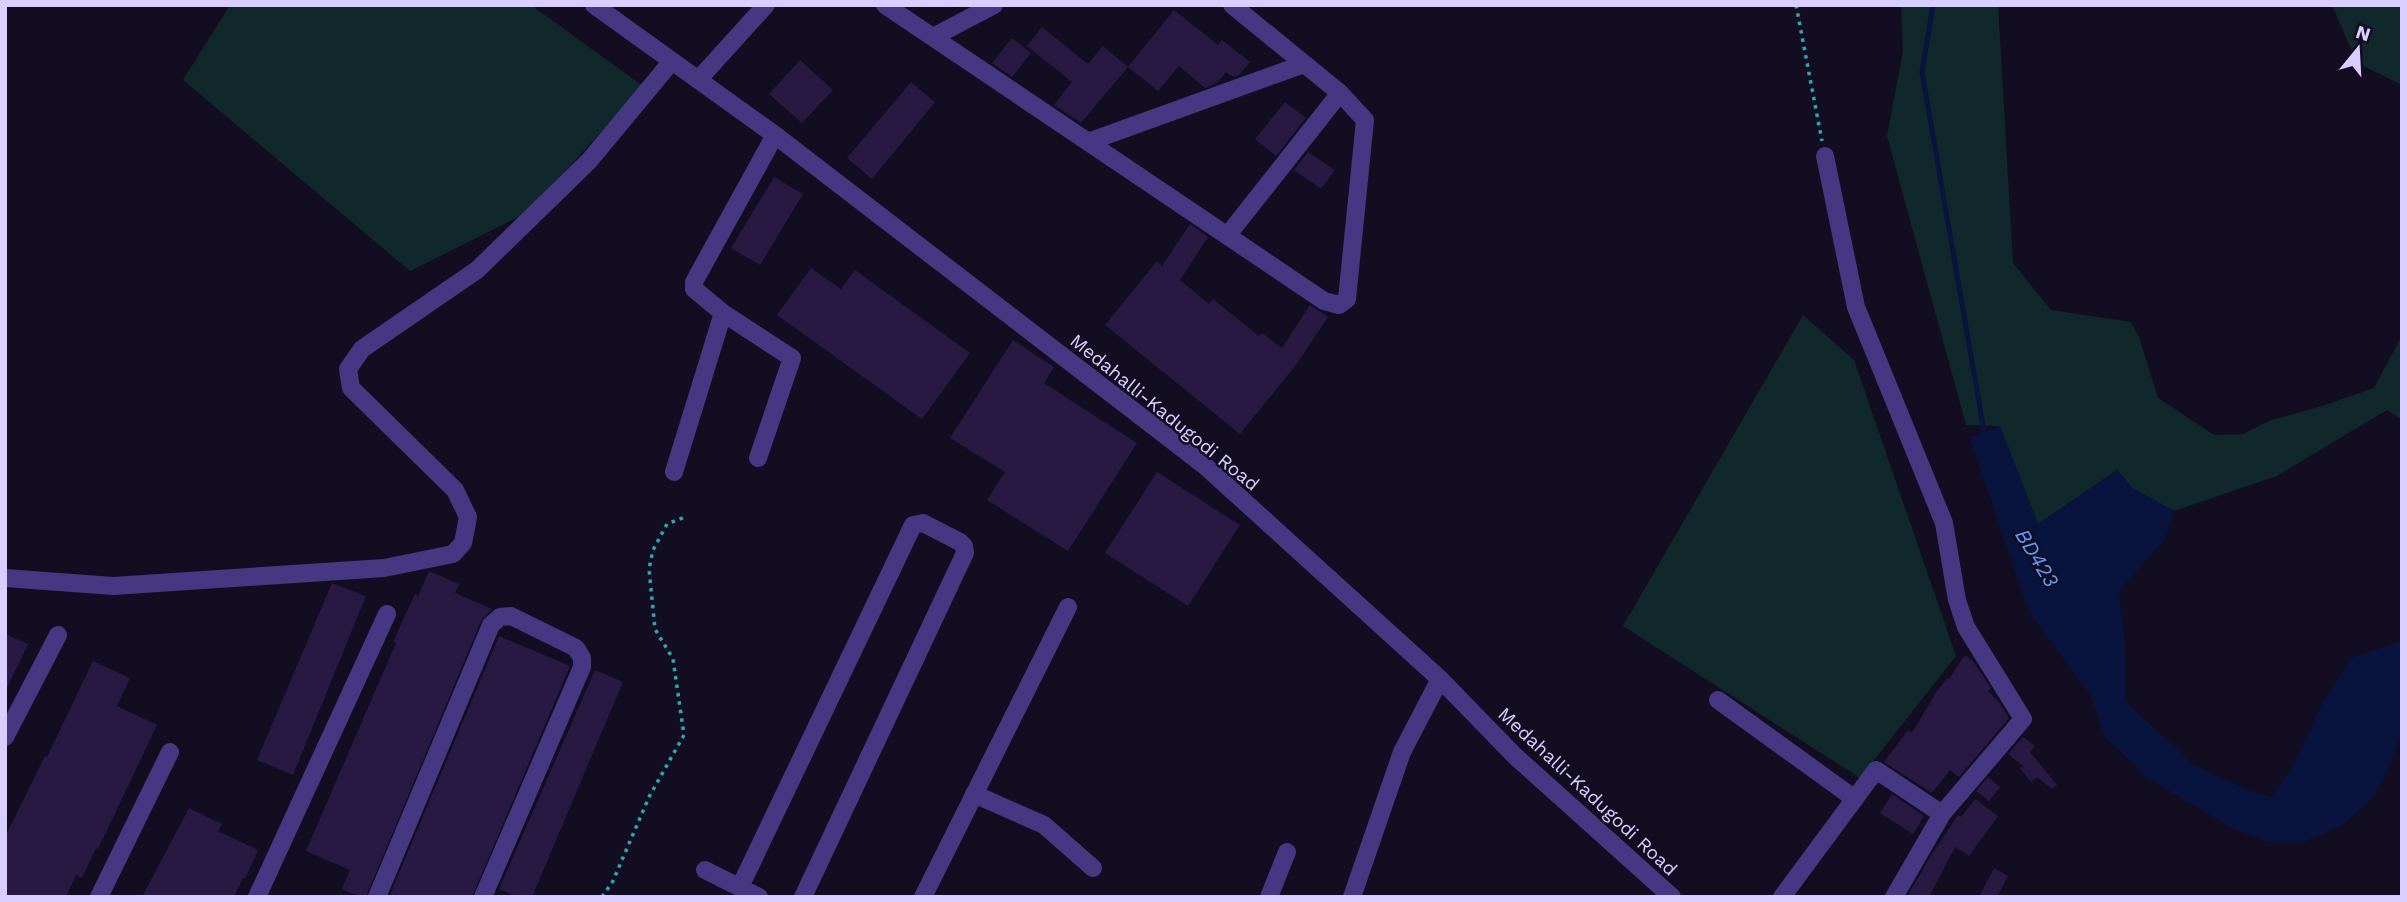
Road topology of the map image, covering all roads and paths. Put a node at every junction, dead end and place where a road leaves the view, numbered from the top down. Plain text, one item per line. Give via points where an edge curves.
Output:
1 (594, 5) edge
2 (766, 5) edge
3 (914, 5) edge
4 (994, 5) edge
5 (1232, 5) edge
6 (1796, 5) edge
7 (891, 9) edge
8 (933, 37) junction
9 (672, 61) junction
10 (1304, 64) junction
11 (698, 80) junction
12 (1340, 93) junction
13 (775, 135) junction
14 (1088, 142) junction
15 (1825, 156) joint
16 (1227, 236) junction
17 (723, 313) junction
18 (758, 458) dead end
19 (674, 472) dead end
20 (685, 517) dead end
21 (5, 578) edge
22 (1068, 607) dead end
23 (387, 614) dead end
24 (58, 635) dead end
25 (1440, 678) junction
26 (1718, 700) dead end
27 (5, 737) edge
28 (170, 752) dead end
29 (974, 794) junction
30 (1855, 799) junction
31 (1942, 814) junction
32 (1287, 852) dead end
33 (1093, 868) dead end
34 (705, 870) dead end
35 (740, 887) junction
36 (99, 897) edge
37 (257, 897) edge
38 (377, 897) edge
39 (483, 897) edge
40 (602, 897) edge
41 (759, 897) edge
42 (803, 897) edge
43 (923, 897) edge
44 (1269, 897) edge
45 (1352, 897) edge
46 (1672, 897) edge
47 (1782, 897) edge
48 (1894, 897) edge

1 - 9 street, Medahalli-Kadugodi Road
2 - 11 street
3 - 7 street
4 - 8 street
5 - 10 street
6 - 15 path
7 - 8 street
8 - 14 street
9 - 11 street, Medahalli-Kadugodi Road
9 - 21 street via 589,161 477,270 362,349 348,369 351,388 455,490 468,517 463,543 453,554 384,568 113,586
10 - 12 street
10 - 14 street
11 - 13 street, Medahalli-Kadugodi Road
12 - 16 street
12 - 16 street via 1362,114 1366,127 1348,299 1339,305 1324,302
13 - 17 street via 694,282 694,289
13 - 25 street, Medahalli-Kadugodi Road via 1204,465
14 - 16 street
15 - 31 street via 1856,307 1944,523 1966,627 2023,719
17 - 18 street via 792,358
17 - 19 street
20 - 40 path via 667,524 649,569 655,629 673,659 684,735
22 - 29 street
23 - 37 street
24 - 27 street
25 - 45 street via 1402,752
25 - 46 street, Medahalli-Kadugodi Road via 1515,756
26 - 30 street
28 - 36 street
29 - 33 street via 1044,825
29 - 43 street
30 - 31 street via 1876,770
30 - 47 street
31 - 48 street
32 - 44 street
34 - 35 street
35 - 41 street
35 - 42 street via 913,525 923,523 960,542 965,553
38 - 39 street via 491,625 500,617 511,616 576,648 582,667

